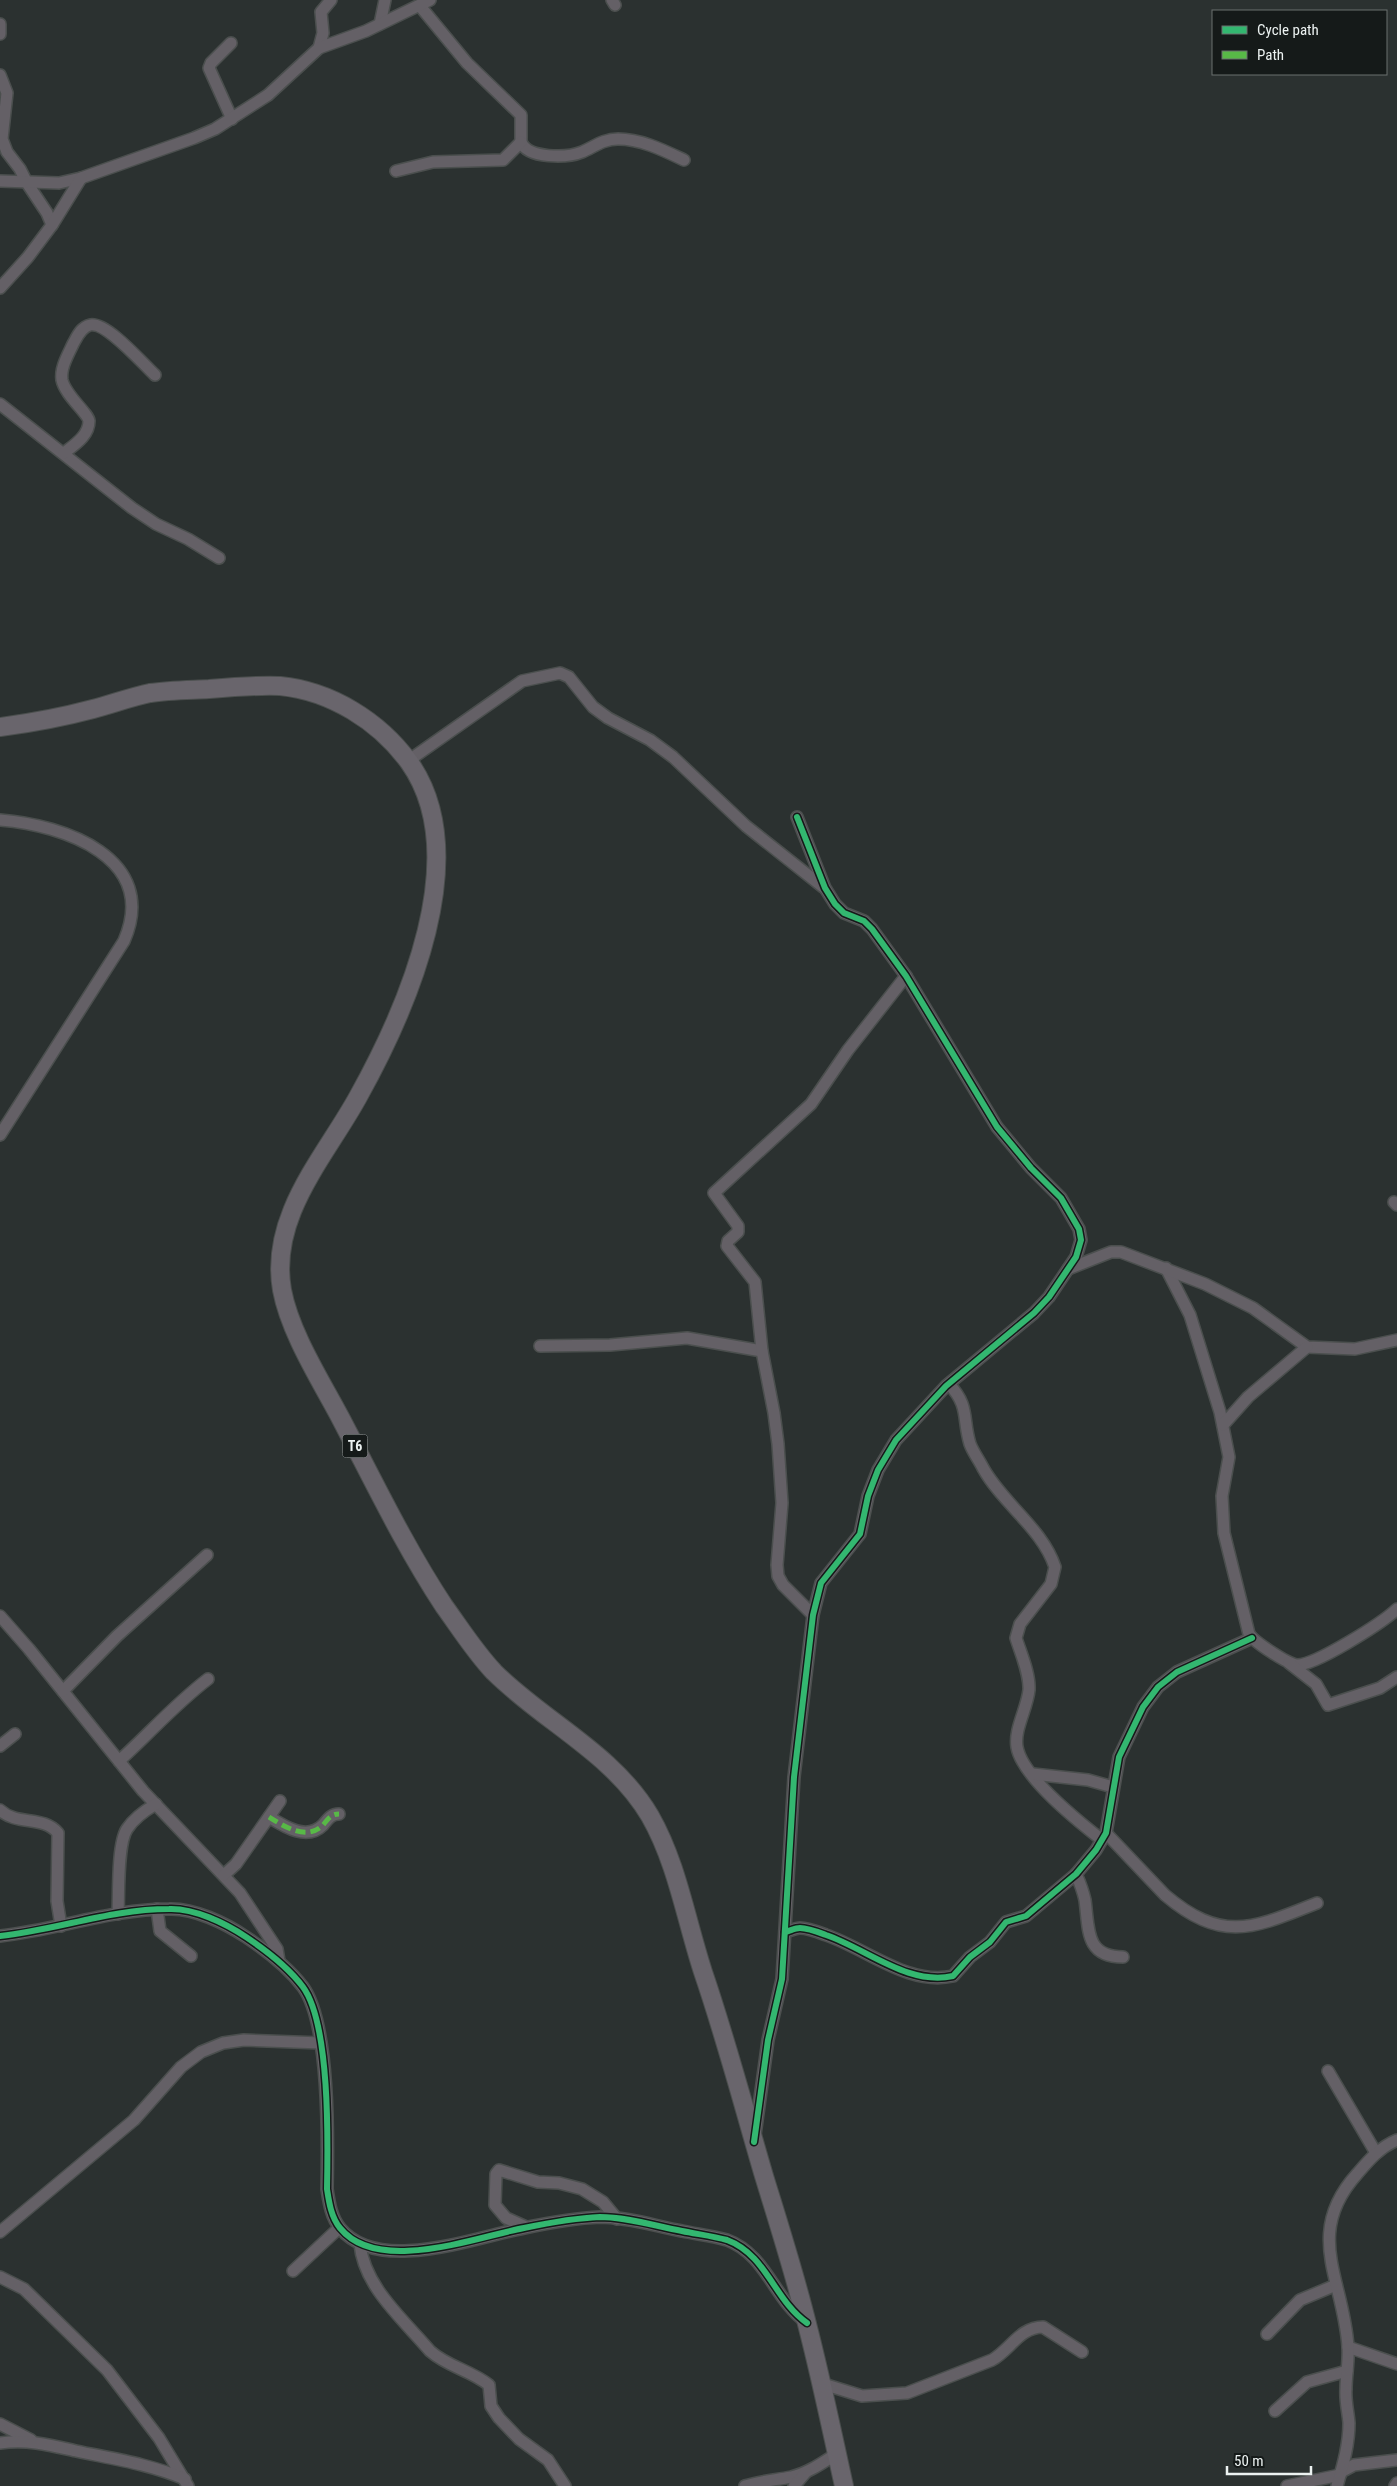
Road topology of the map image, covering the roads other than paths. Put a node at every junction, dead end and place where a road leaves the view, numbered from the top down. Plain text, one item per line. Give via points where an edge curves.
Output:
1 (330, 0) edge
2 (385, 0) edge
3 (425, 3) edge
4 (0, 24) edge
5 (380, 24) junction
6 (0, 34) edge
7 (232, 43) dead end
8 (319, 48) junction
9 (0, 75) edge
10 (232, 119) junction
11 (521, 142) junction
12 (684, 160) dead end
13 (396, 171) dead end
14 (81, 178) junction
15 (1, 180) edge
16 (27, 183) junction
17 (52, 226) junction
18 (0, 288) edge
19 (155, 375) dead end
20 (0, 404) edge
21 (64, 453) junction
22 (219, 558) dead end
23 (0, 727) edge
24 (408, 761) junction
25 (797, 817) dead end
26 (0, 820) edge
27 (825, 888) junction
28 (906, 976) junction
29 (0, 1136) edge
30 (1166, 1268) junction
31 (1068, 1269) junction
32 (1397, 1340) edge
33 (540, 1346) dead end
34 (1307, 1347) junction
35 (762, 1351) junction
36 (949, 1384) junction
37 (1223, 1425) junction
38 (206, 1555) dead end
39 (0, 1616) edge
40 (813, 1616) junction
41 (1395, 1616) edge
42 (1252, 1638) junction
43 (1288, 1662) junction
44 (1397, 1676) edge
45 (208, 1679) dead end
46 (63, 1691) junction
47 (15, 1734) dead end
48 (0, 1746) edge
49 (119, 1761) junction
50 (1033, 1774) junction
51 (1113, 1787) junction
52 (280, 1801) dead end
53 (156, 1804) junction
54 (0, 1810) edge
55 (339, 1814) dead end
56 (269, 1816) junction
57 (1104, 1836) junction
58 (1076, 1874) junction
59 (224, 1875) junction
60 (1317, 1903) dead end
61 (157, 1909) junction
62 (118, 1914) junction
63 (61, 1926) junction
64 (785, 1932) junction
65 (0, 1936) edge
66 (191, 1956) dead end
67 (1123, 1957) dead end
68 (279, 1961) junction
69 (321, 2043) junction
70 (1328, 2071) dead end
71 (1397, 2140) edge
72 (754, 2142) junction
73 (1376, 2153) junction
74 (617, 2218) junction
75 (526, 2227) junction
76 (339, 2228) junction
77 (0, 2232) edge
78 (360, 2244) junction
79 (293, 2271) dead end
80 (0, 2277) edge
81 (1336, 2286) junction
82 (807, 2323) junction
83 (1267, 2334) dead end
84 (1348, 2347) junction
85 (1082, 2352) dead end
86 (1397, 2364) edge
87 (1347, 2371) junction
88 (820, 2383) junction
89 (1275, 2411) dead end
90 (0, 2424) edge
91 (34, 2442) junction
92 (0, 2443) edge
93 (836, 2454) junction
94 (1397, 2460) edge
95 (808, 2471) junction
96 (1340, 2478) edge
97 (186, 2482) edge
98 (1397, 2483) edge
99 (565, 2486) edge
100 (745, 2486) edge
101 (794, 2486) edge
102 (844, 2486) edge
103 (1287, 2486) edge
104 (1394, 2486) edge

1 - 8 street via 321,12 323,33
2 - 5 street
3 - 5 street
3 - 11 street via 466,63 521,116
4 - 6 street
5 - 8 street
7 - 10 street via 209,68
8 - 10 street via 268,95
9 - 16 street via 7,93 2,139
10 - 14 street via 194,138
11 - 12 street via 537,155 548,156 581,152 606,140 623,139 656,147
11 - 13 street via 503,160 434,162
14 - 16 street via 60,183
14 - 17 street
15 - 16 street
16 - 17 street
17 - 18 street
19 - 21 street via 99,324 89,325 80,332 62,369 62,381 89,422 80,441
20 - 21 street
21 - 22 street via 156,524
23 - 24 highway, T6 via 84,711 152,693 284,686 344,705 370,722
24 - 27 street via 522,681 560,672 569,677 593,707 673,757 746,826
24 - 72 highway, T6 via 423,786 433,818 437,847 435,887 427,927 409,987 384,1047 357,1099 300,1191 288,1222 280,1258 282,1291 310,1360 394,1520 464,1635 487,1665 513,1690 615,1771 647,1811 671,1864
25 - 27 street
26 - 29 street via 49,827 111,858 130,889 133,910 124,941
27 - 28 street via 844,913 864,921 872,929
28 - 31 street via 997,1127 1061,1198 1079,1229 1080,1247
28 - 35 street via 811,1104 715,1190 715,1195 738,1226 738,1232 727,1246 755,1282
30 - 31 street via 1116,1252
30 - 34 street via 1253,1308
30 - 37 street via 1190,1315
31 - 36 street via 1034,1314
32 - 34 street via 1355,1349
33 - 35 street via 687,1338
34 - 37 street via 1248,1397
35 - 40 street via 774,1413 782,1503 778,1576
36 - 40 street via 896,1440 878,1470 868,1496 860,1534 821,1583
36 - 50 street via 964,1404 971,1445 985,1471 999,1492 1034,1530 1055,1567 1051,1584 1020,1624 1016,1638 1029,1690 1017,1746 1020,1757
37 - 42 street via 1229,1457 1222,1496 1224,1533
38 - 46 street via 117,1636
39 - 46 street
40 - 64 street via 794,1777
41 - 43 street via 1306,1664
42 - 43 street
42 - 51 street via 1178,1672 1158,1687 1143,1707 1124,1746
43 - 44 street via 1316,1684 1328,1705 1332,1706 1380,1688
45 - 49 street via 166,1713 155,1728
46 - 49 street
47 - 48 street
49 - 53 street
50 - 51 street via 1088,1780
50 - 57 street via 1054,1801
51 - 57 street
52 - 56 street
53 - 59 street
53 - 62 street via 140,1814 125,1831
54 - 63 street via 20,1821 47,1824 58,1833 56,1884
55 - 56 street via 333,1814 308,1834 285,1827
56 - 59 street via 236,1864
57 - 58 street
57 - 60 street via 1174,1903 1214,1924 1234,1929 1271,1921
58 - 64 street via 1026,1916 1006,1922 958,1973 947,1978 899,1969 815,1931 800,1928
58 - 67 street via 1085,1900 1092,1940 1105,1955
59 - 68 street via 277,1949
61 - 62 street
61 - 66 street via 160,1931
61 - 68 street via 193,1912 215,1921 239,1932
62 - 63 street
63 - 65 street
64 - 72 street via 782,1980 768,2040
68 - 69 street via 303,1988 313,2006
69 - 76 street via 327,2189
69 - 77 street via 244,2040 223,2043 201,2052 182,2067 134,2120
70 - 73 street
71 - 73 street
72 - 82 highway, T6
73 - 81 street via 1339,2196 1333,2211 1328,2244
74 - 75 street via 599,2217
74 - 75 street via 604,2202 582,2189 538,2182 499,2170 496,2174 495,2206 506,2218
74 - 82 street via 726,2240 742,2248 774,2282 787,2306
75 - 78 street via 424,2251 387,2250
76 - 78 street
76 - 79 street
78 - 99 street via 363,2262 372,2281 430,2351 440,2360 489,2384 490,2406 519,2439 548,2460
80 - 97 street via 24,2289 107,2370 159,2438
81 - 83 street via 1300,2300
81 - 84 street
82 - 88 highway, T6
84 - 86 street
84 - 87 street
85 - 88 street via 1043,2327 1036,2327 1023,2332 992,2360 907,2393 862,2396
87 - 89 street via 1307,2382
87 - 96 street via 1347,2451
88 - 93 highway, T6
90 - 91 street
91 - 92 street
91 - 97 street via 145,2464
93 - 95 street
93 - 102 highway, T6
94 - 96 street via 1354,2465
95 - 100 street
95 - 101 street
96 - 103 street
98 - 104 street

